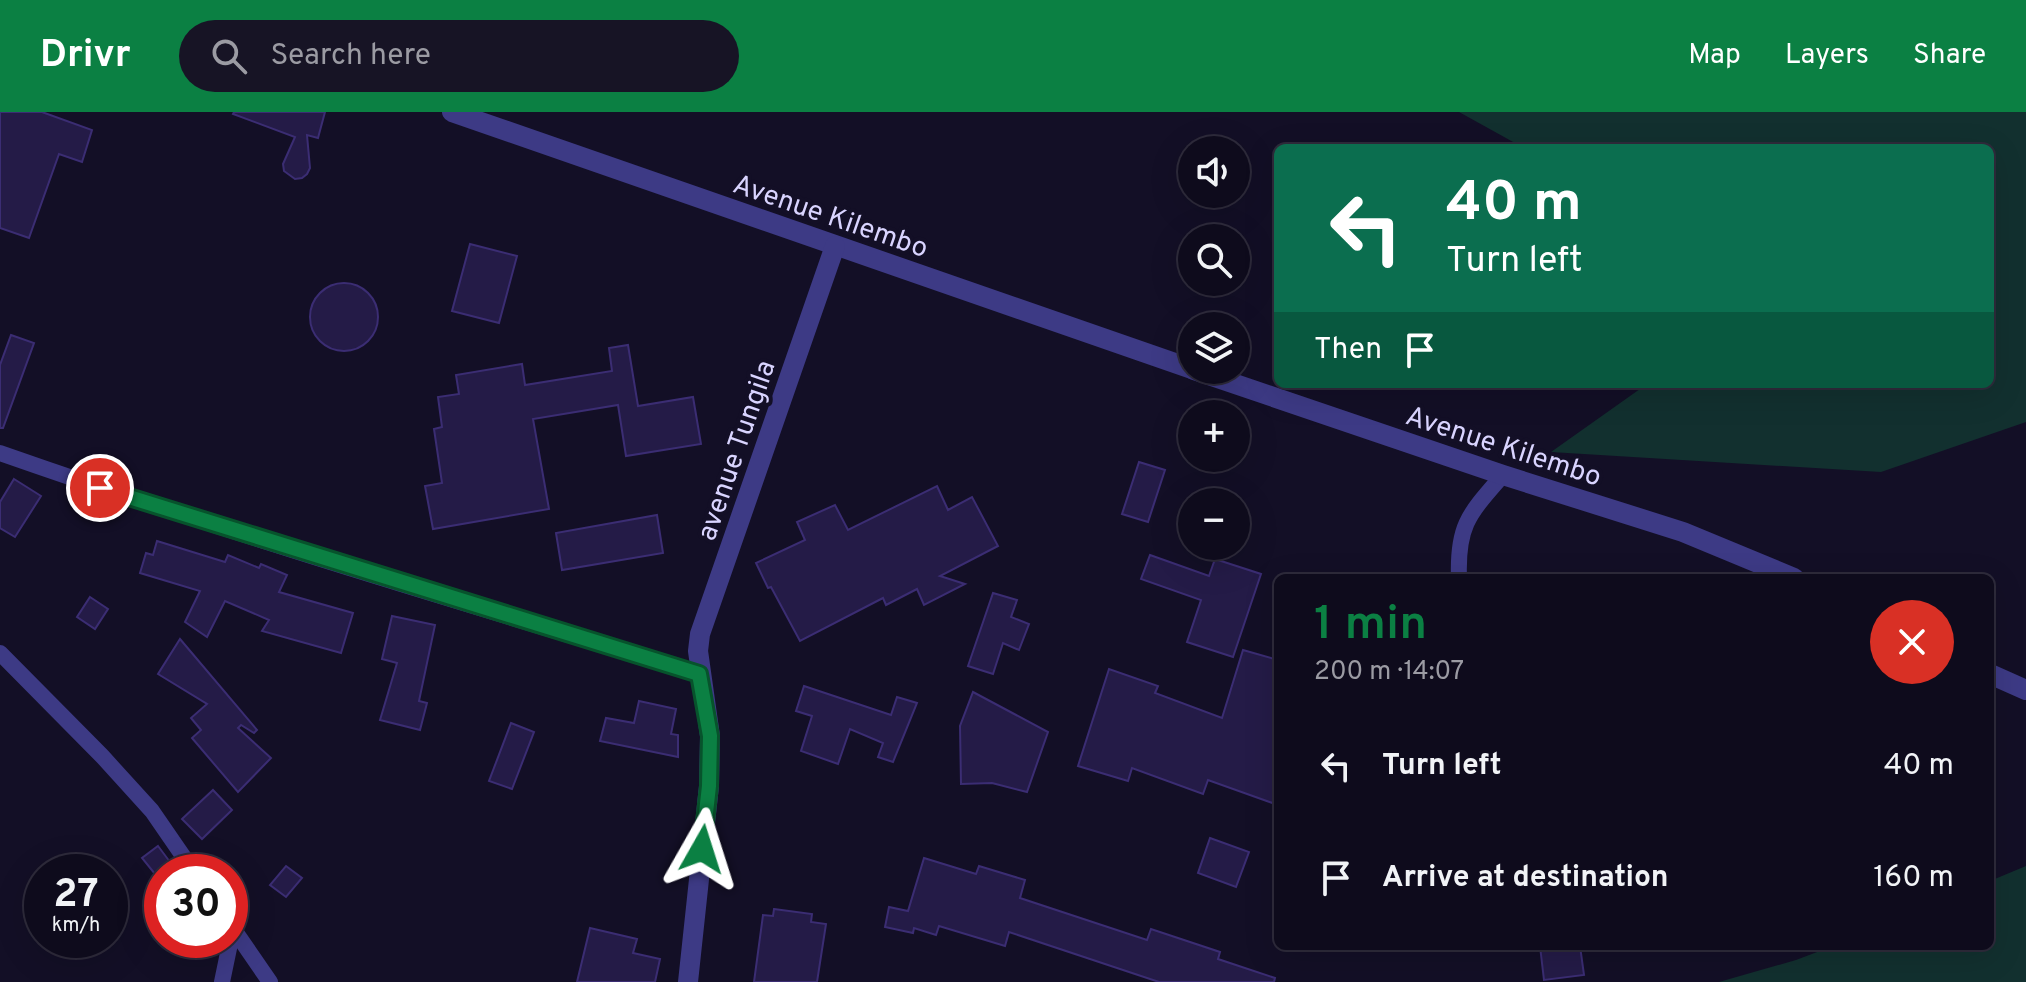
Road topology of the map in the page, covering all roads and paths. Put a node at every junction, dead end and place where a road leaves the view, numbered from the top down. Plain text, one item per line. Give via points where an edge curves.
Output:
1 (452, 112) edge
2 (835, 246) junction
3 (1178, 365) edge
4 (1234, 384) edge
5 (0, 453) edge
6 (1503, 475) junction
7 (1459, 574) edge
8 (1784, 574) edge
9 (0, 653) edge
10 (699, 674) junction
11 (1994, 676) edge
12 (2026, 690) edge
13 (182, 854) edge
14 (248, 950) edge
15 (226, 958) edge
16 (222, 982) edge
17 (270, 982) edge
18 (688, 982) edge

1 - 2 street, Avenue Kilembo
2 - 3 street, Avenue Kilembo
2 - 10 street, avenue Tungila via 700,634
4 - 6 street, Avenue Kilembo
5 - 10 lane
6 - 7 lane via 1471,511 1460,535
6 - 8 street, Avenue Kilembo via 1683,532
9 - 13 lane via 152,811
10 - 18 street, avenue Tungila via 710,736 709,786
11 - 12 street
14 - 17 lane
15 - 16 lane

